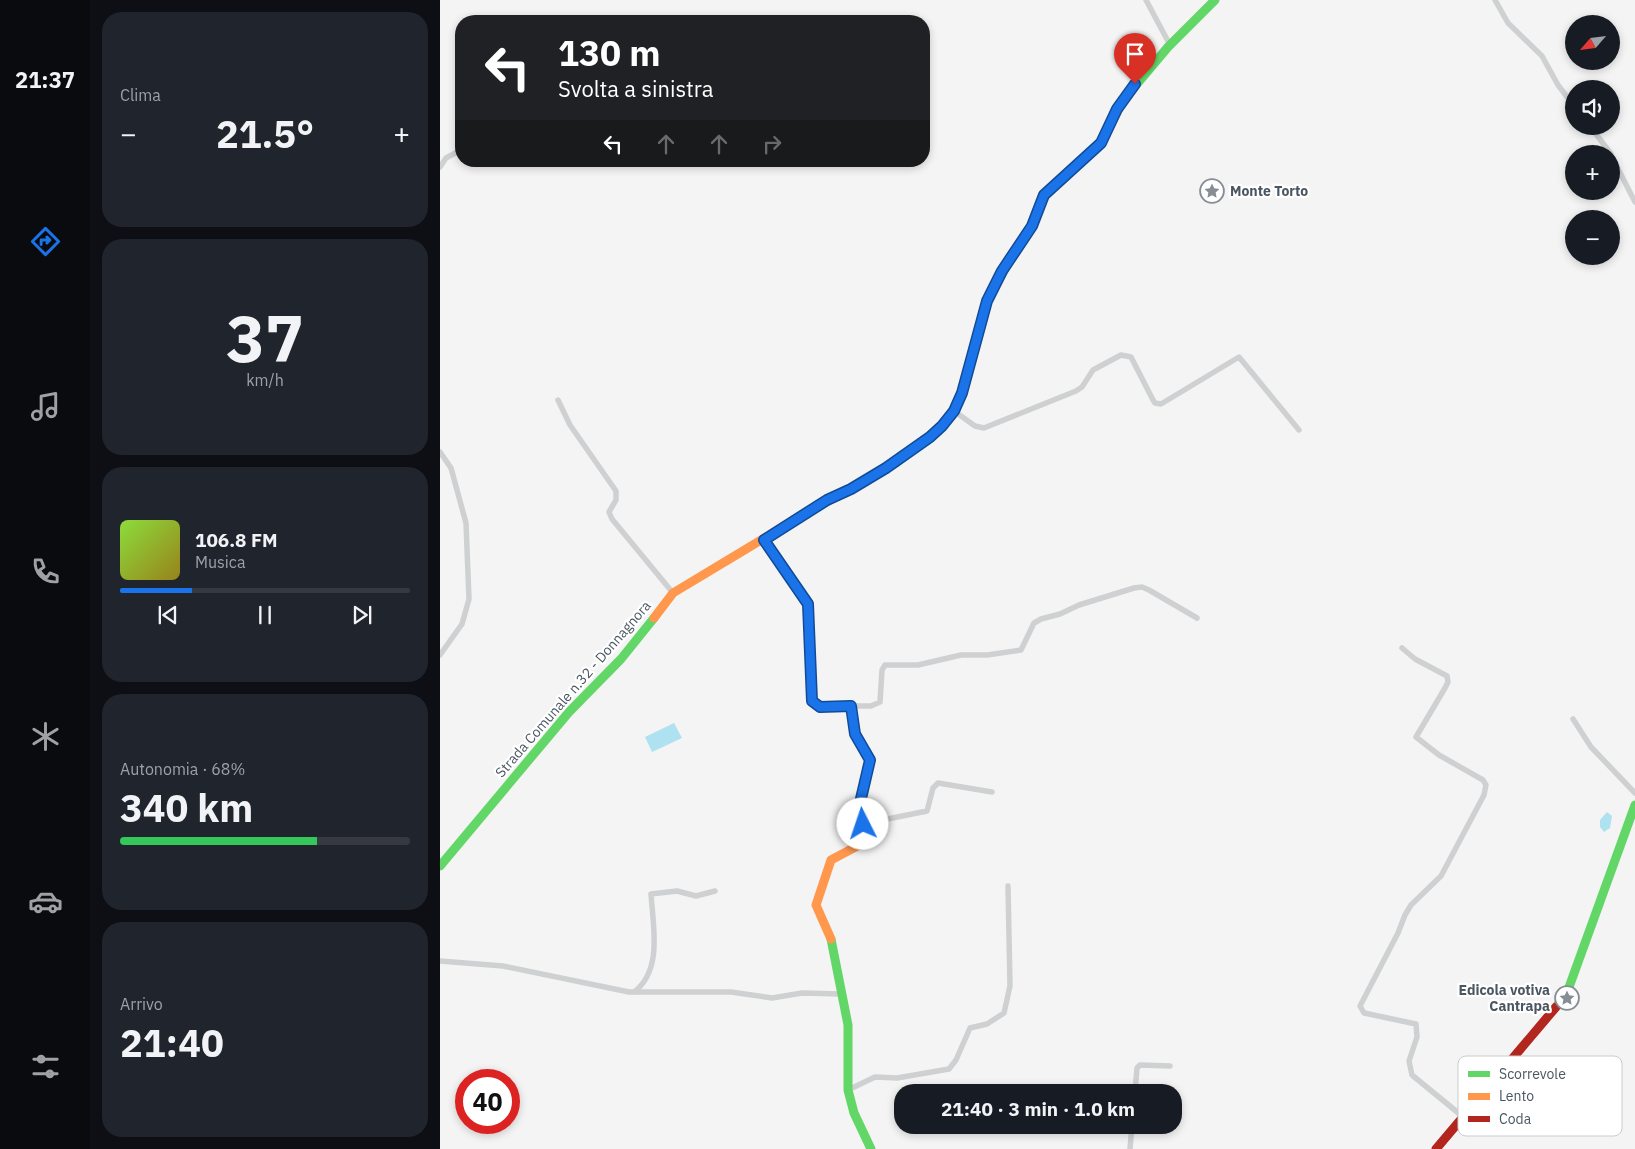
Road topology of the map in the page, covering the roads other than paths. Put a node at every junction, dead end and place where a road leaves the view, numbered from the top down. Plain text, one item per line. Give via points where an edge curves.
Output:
1 (1146, 0) edge
2 (1215, 0) edge
3 (1495, 0) edge
4 (1170, 45) junction
5 (1565, 94) edge
6 (455, 153) edge
7 (440, 167) edge
8 (1620, 172) edge
9 (1635, 202) edge
10 (558, 400) dead end
11 (954, 411) junction
12 (1299, 430) dead end
13 (440, 452) edge
14 (764, 540) junction
15 (673, 593) junction
16 (1197, 618) dead end
17 (1402, 648) dead end
18 (440, 655) edge
19 (851, 706) junction
20 (1574, 719) dead end
21 (992, 792) dead end
22 (1635, 793) edge
23 (1635, 805) edge
24 (863, 824) junction
25 (440, 866) edge
26 (1008, 886) dead end
27 (716, 891) dead end
28 (440, 961) edge
29 (634, 992) junction
30 (840, 994) junction
31 (1514, 1056) edge
32 (1170, 1066) dead end
33 (1136, 1084) edge
34 (848, 1090) junction
35 (1458, 1113) edge
36 (1458, 1121) edge
37 (1131, 1134) edge
38 (871, 1149) edge
39 (1130, 1149) edge
40 (1436, 1149) edge

1 - 4 street
2 - 4 street, Strada Comunale n.32 - Donnagnora
3 - 5 street via 1508,23 1542,56
4 - 11 street, Strada Comunale n.32 - Donnagnora via 1117,109 1101,143 1044,195 1032,226 1002,271 987,301
6 - 7 street via 446,158
8 - 9 street
10 - 15 street via 570,424 616,491 616,500 609,512 612,518
11 - 12 street via 975,426 984,428 1076,391 1092,370 1121,354 1131,357 1153,400 1161,404 1239,357
11 - 14 street, Strada Comunale n.32 - Donnagnora via 930,437 899,459
13 - 18 street via 451,468 466,524 469,599 462,624
14 - 15 street, Strada Comunale n.32 - Donnagnora
14 - 19 street via 808,604 812,701 820,707
15 - 25 street, Strada Comunale n.32 - Donnagnora via 621,659 569,712
16 - 19 street via 1149,590 1134,588 1041,619 1034,623 1021,650 953,656 918,665 885,665 880,702 872,706
17 - 35 street via 1447,676 1448,682 1416,737 1486,785 1484,795 1441,876 1405,915 1360,1006 1364,1013 1416,1024 1417,1037 1409,1061 1412,1075
19 - 24 street via 855,734 870,760 860,803
20 - 22 street via 1591,747
21 - 24 street via 938,782 926,811
23 - 31 street via 1568,990
24 - 30 street via 861,844 831,860 816,905 829,932
26 - 34 street via 1010,986 1004,1013 987,1024 970,1028 949,1069 897,1078 875,1077
27 - 29 street via 696,896 677,890 651,894 654,955 644,985
28 - 29 street via 503,966
29 - 30 street via 731,992 772,998 802,993
30 - 34 street via 848,1031
32 - 33 street via 1140,1065
34 - 38 street via 854,1113
36 - 40 street
37 - 39 street

